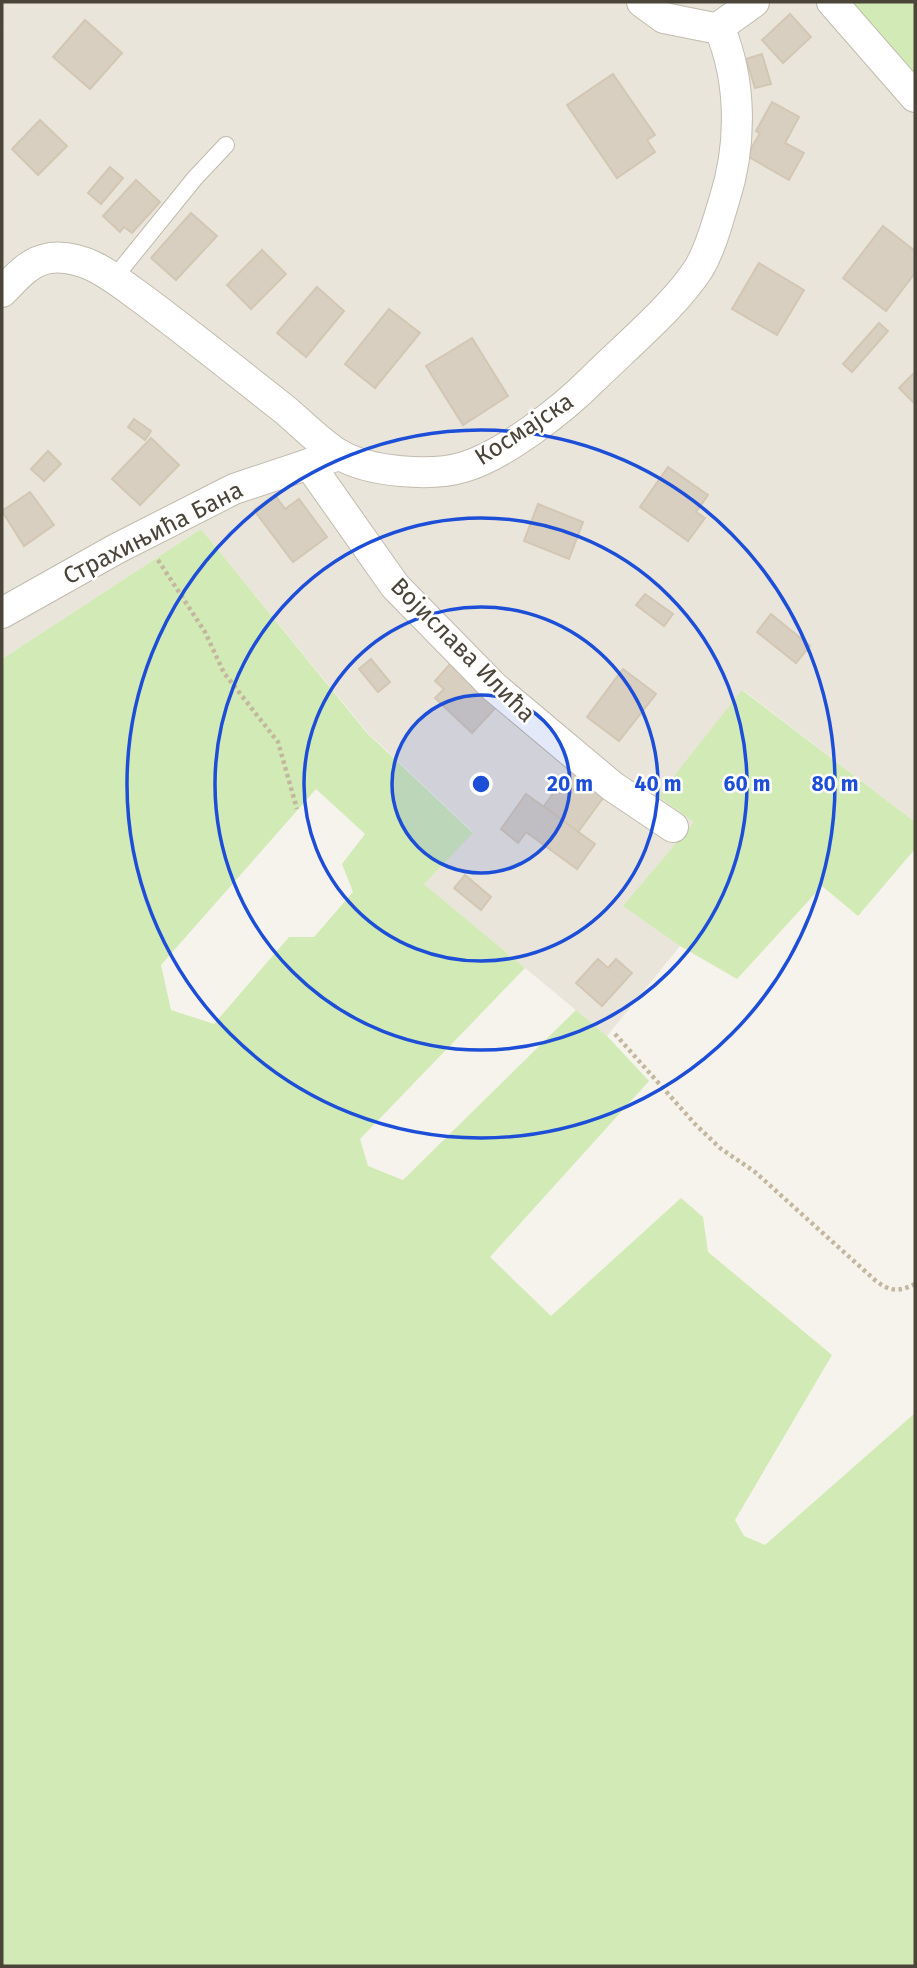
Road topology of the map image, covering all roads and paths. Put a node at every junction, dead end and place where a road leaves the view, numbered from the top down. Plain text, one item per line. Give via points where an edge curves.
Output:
1 (642, 2) edge
2 (754, 2) edge
3 (832, 2) edge
4 (719, 27) junction
5 (915, 97) edge
6 (226, 145) dead end
7 (114, 278) junction
8 (2, 292) edge
9 (340, 455) junction
10 (309, 464) junction
11 (142, 536) junction
12 (2, 613) edge
13 (297, 809) dead end
14 (673, 827) dead end
15 (615, 1034) dead end
16 (915, 1284) edge

1 - 4 street via 664,18
2 - 4 street
3 - 5 street
4 - 9 street, Космајска via 729,50 737,139 711,240 699,267 676,297 570,402 492,456 463,468 431,473 374,467
6 - 7 lane
7 - 8 street, Космајска via 72,259 50,258 28,266
7 - 9 street, Космајска
9 - 10 street
10 - 11 street, Страхињића Бана via 234,489
10 - 14 street, Војислава Илића via 395,586 494,687 612,786
11 - 12 street, Страхињића Бана
11 - 13 path via 205,632 224,673 278,742
15 - 16 path via 712,1140 755,1172 876,1281 888,1290

